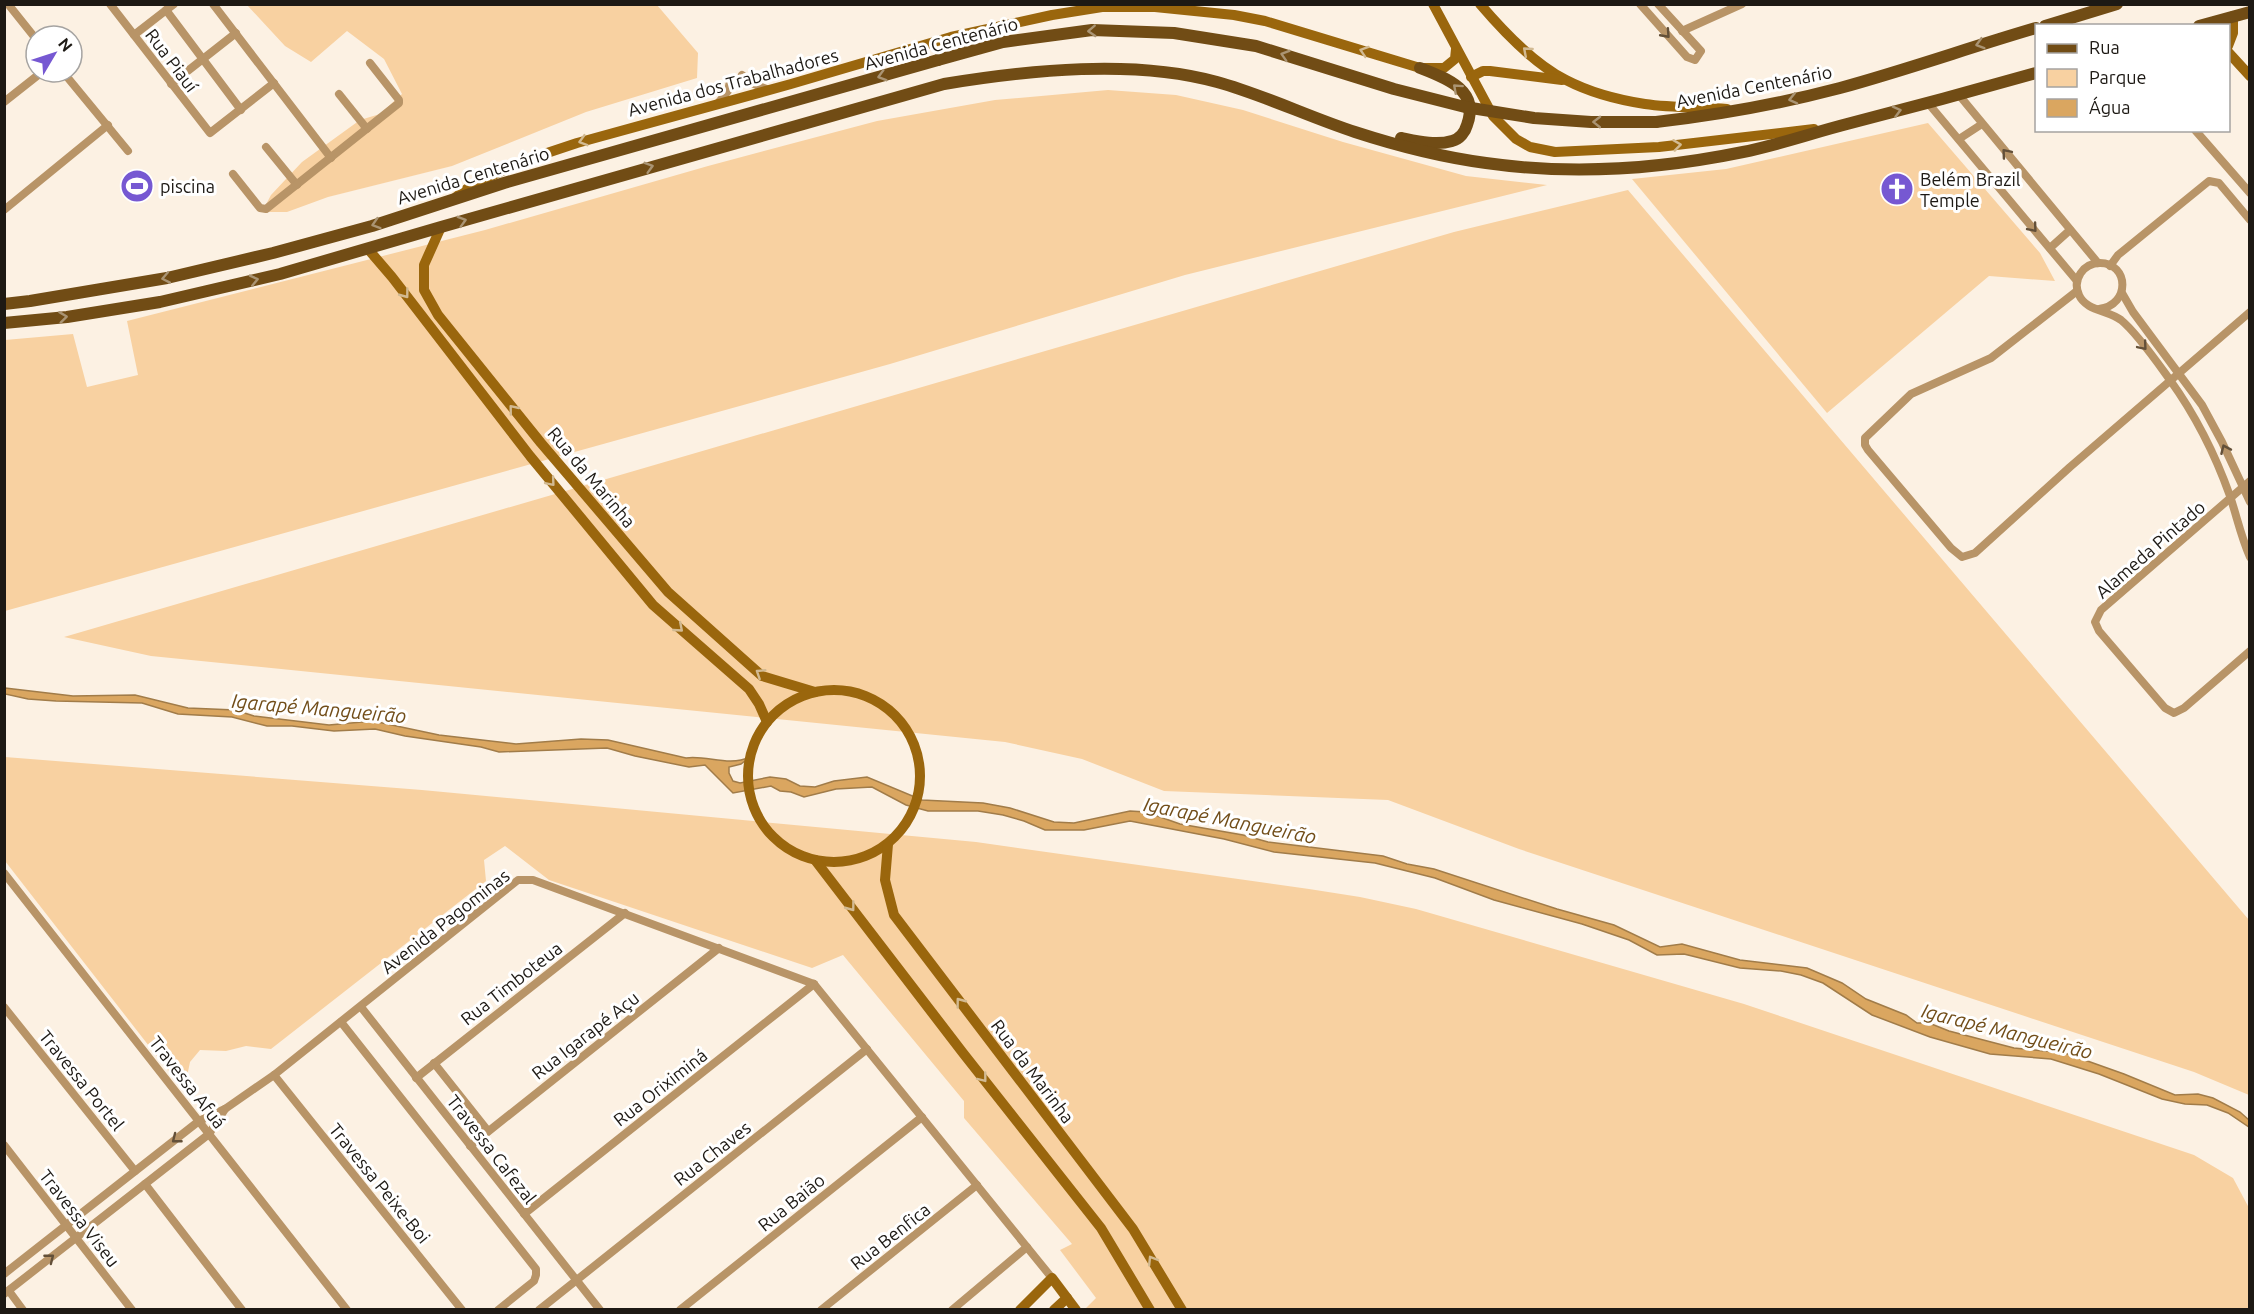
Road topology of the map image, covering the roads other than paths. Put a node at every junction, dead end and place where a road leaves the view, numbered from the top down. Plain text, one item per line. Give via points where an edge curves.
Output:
1 (8, 4) edge
2 (111, 4) edge
3 (174, 4) edge
4 (213, 4) edge
5 (1433, 4) edge
6 (1480, 4) edge
7 (1640, 4) edge
8 (1658, 4) edge
9 (1742, 4) edge
10 (2117, 4) edge
11 (166, 10) junction
12 (2250, 12) edge
13 (2233, 16) junction
14 (24, 24) edge
15 (2052, 24) edge
16 (2206, 24) edge
17 (2035, 29) edge
18 (1682, 31) junction
19 (236, 33) junction
20 (134, 35) junction
21 (2230, 43) edge
22 (1456, 49) junction
23 (2230, 53) edge
24 (202, 59) junction
25 (370, 63) dead end
26 (1420, 68) junction
27 (2035, 74) edge
28 (742, 75) dead end
29 (2250, 76) edge
30 (1471, 77) junction
31 (1565, 80) junction
32 (730, 81) dead end
33 (274, 83) junction
34 (27, 84) edge
35 (73, 84) edge
36 (171, 84) junction
37 (769, 90) junction
38 (339, 94) dead end
39 (1959, 95) junction
40 (4, 102) edge
41 (718, 103) junction
42 (1928, 103) junction
43 (241, 110) junction
44 (1740, 110) junction
45 (1982, 124) junction
46 (108, 126) junction
47 (1841, 126) junction
48 (367, 129) junction
49 (1355, 132) junction
50 (2197, 132) edge
51 (1959, 139) junction
52 (266, 147) dead end
53 (128, 151) dead end
54 (331, 158) junction
55 (233, 174) dead end
56 (297, 185) junction
57 (2250, 193) edge
58 (451, 201) junction
59 (4, 210) edge
60 (2250, 220) edge
61 (441, 227) junction
62 (2070, 230) junction
63 (368, 249) junction
64 (2050, 249) junction
65 (2098, 263) junction
66 (2110, 266) junction
67 (2077, 282) junction
68 (2077, 291) junction
69 (2122, 292) junction
70 (4, 304) edge
71 (2099, 309) junction
72 (2250, 312) edge
73 (4, 323) edge
74 (2179, 373) junction
75 (2170, 380) junction
76 (2250, 481) edge
77 (2242, 488) junction
78 (2231, 499) junction
79 (2250, 502) edge
80 (2250, 557) edge
81 (2250, 651) edge
82 (815, 692) junction
83 (767, 722) junction
84 (888, 844) junction
85 (815, 861) junction
86 (4, 873) edge
87 (625, 913) junction
88 (719, 948) junction
89 (814, 984) junction
90 (4, 1007) edge
91 (361, 1007) junction
92 (341, 1022) junction
93 (867, 1049) junction
94 (434, 1063) junction
95 (274, 1075) junction
96 (416, 1078) junction
97 (225, 1109) junction
98 (922, 1117) junction
99 (199, 1121) junction
100 (488, 1131) junction
101 (209, 1134) junction
102 (4, 1145) edge
103 (470, 1146) junction
104 (135, 1171) junction
105 (145, 1184) junction
106 (977, 1185) junction
107 (524, 1214) junction
108 (67, 1225) junction
109 (77, 1237) junction
110 (1027, 1247) junction
111 (4, 1274) edge
112 (1052, 1278) junction
113 (576, 1280) junction
114 (7, 1293) edge
115 (1066, 1298) junction
116 (1024, 1306) edge
117 (23, 1310) edge
118 (132, 1310) edge
119 (242, 1310) edge
120 (347, 1310) edge
121 (462, 1310) edge
122 (498, 1310) edge
123 (539, 1310) edge
124 (600, 1310) edge
125 (680, 1310) edge
126 (821, 1310) edge
127 (952, 1310) edge
128 (1037, 1310) edge
129 (1054, 1310) edge
130 (1076, 1310) edge
131 (1150, 1310) edge
132 (1182, 1310) edge

1 - 14 street
2 - 20 street, Rua Piauí
3 - 11 street
4 - 19 street
5 - 22 main road
31 -> 6 main road via 1536,60
7 -> 18 street via 1687,57 1697,58 1700,50
8 - 18 street
9 - 18 street
10 - 15 main road
11 - 20 street
11 - 24 street
12 - 13 main road
13 - 16 main road
13 - 21 main road
17 -> 44 main road, Avenida Centenário via 1841,87
19 - 24 street
19 - 33 street
20 - 36 street, Rua Piauí
22 - 26 main road via 1455,59 1444,68
22 - 30 main road
23 - 29 main road
24 - 36 street
24 - 43 street
25 - 48 street via 400,102
26 -> 37 main road, Avenida dos Trabalhadores via 1245,17 1155,7 1102,7 951,37
49 -> 26 main road via 1424,142 1460,137 1470,117 1465,95 1445,78
27 - 39 main road
28 - 37 street
30 - 31 main road via 1490,70
30 -> 47 main road via 1493,116 1516,139 1530,147 1555,152 1659,147
31 - 44 main road via 1645,104
32 - 41 street via 728,91
33 - 43 street
33 - 54 street
34 - 40 street
35 - 46 street
36 - 43 street, Rua Piauí via 210,133
37 - 41 main road, Avenida dos Trabalhadores
38 - 48 street
39 - 42 main road
39 - 45 street
41 -> 58 main road, Avenida dos Trabalhadores via 524,161 472,185
47 -> 42 main road
42 - 51 street
44 -> 58 main road, Avenida Centenário, bridge via 1656,122 1568,120 1465,107 1256,46 1174,33 1092,30 1003,42
45 - 51 street
62 -> 45 street
46 - 53 street
46 - 59 street
47 - 49 main road via 1744,152 1620,167 1576,168 1533,168 1437,156
48 - 54 street
61 -> 49 main road via 944,84 1006,74 1153,70 1184,75 1250,93
50 - 57 street
51 -> 64 street
52 - 56 street
54 - 56 street
55 - 56 street via 262,210
58 -> 70 main road, Avenida Centenário via 253,258 166,278
60 - 66 street via 2219,183 2209,181 2118,255
61 - 63 main road
82 -> 61 main road, Rua da Marinha via 762,676 668,592 438,315 424,290 424,265
62 - 64 street
62 - 65 street
73 -> 63 main road via 160,302
63 -> 83 main road, Rua da Marinha via 646,597 749,689
64 - 67 street
65 - 66 street
65 - 67 street via 2087,267
66 - 69 street via 2120,274
67 - 68 street
68 - 71 street via 2083,302
68 - 75 street via 1991,358 1911,394 1865,438 1868,450 1951,548 1962,557 1975,553
69 - 71 street via 2116,303
69 - 74 street
71 -> 75 street via 2121,320
72 - 74 street
74 - 75 street
77 -> 74 street via 2212,424
75 - 78 street via 2212,450
76 - 77 street
77 - 78 street
77 - 79 street
78 - 80 street
78 - 81 street, Alameda Pintado via 2102,610 2095,622 2165,708 2174,713
82 - 83 main road via 789,704
82 - 84 main road via 854,692 872,699 903,725 918,756 921,777 912,814
83 - 85 main road via 750,757 750,795 767,830 789,849
84 - 85 main road via 854,861
132 -> 84 main road, Rua da Marinha via 1133,1229 894,915 885,880
85 -> 131 main road via 1101,1228
86 - 99 street, Travessa Afuá
87 - 88 street, Avenida Pagominas
87 - 91 street, Avenida Pagominas via 533,880 518,880
87 - 94 street, Rua Timboteua
88 - 89 street, Avenida Pagominas
88 - 100 street, Rua Igarapé Açu
89 - 93 street
89 - 107 street, Rua Oriximiná
90 - 104 street, Travessa Portel
91 - 92 street, Avenida Pagominas
91 - 96 street, Travessa Cafezal
92 - 95 street, Avenida Pagominas
92 - 122 street via 536,1269 534,1281
93 - 98 street
93 - 113 street, Rua Chaves
94 - 96 street, Rua Timboteua
94 - 100 street
95 - 97 street, Avenida Pagominas
95 - 121 street, Travessa Peixe-Boi
96 - 103 street, Travessa Cafezal
97 - 99 street, Avenida Pagominas
97 - 101 street, Avenida Pagominas
98 - 106 street
98 - 125 street, Rua Baião
99 - 101 street, Travessa Afuá
99 -> 104 street, Avenida Pagominas
100 - 103 street, Rua Igarapé Açu
101 - 105 street, Avenida Pagominas
101 - 120 street, Travessa Afuá
102 - 108 street, Travessa Viseu
103 - 107 street, Travessa Cafezal
104 - 108 street, Avenida Pagominas
105 - 109 street, Avenida Pagominas
105 - 119 street
106 - 110 street
106 - 126 street, Rua Benfica
107 - 113 street, Travessa Cafezal
108 - 109 street, Travessa Viseu
108 - 111 street, Avenida Pagominas
114 -> 109 street, Avenida Pagominas
109 - 118 street, Travessa Viseu
110 - 112 street
110 - 127 street
112 - 115 main road
112 - 116 main road
113 - 123 street, Rua Chaves
113 - 124 street, Travessa Cafezal
114 - 117 street
115 - 129 main road
115 - 130 main road
116 - 128 main road

